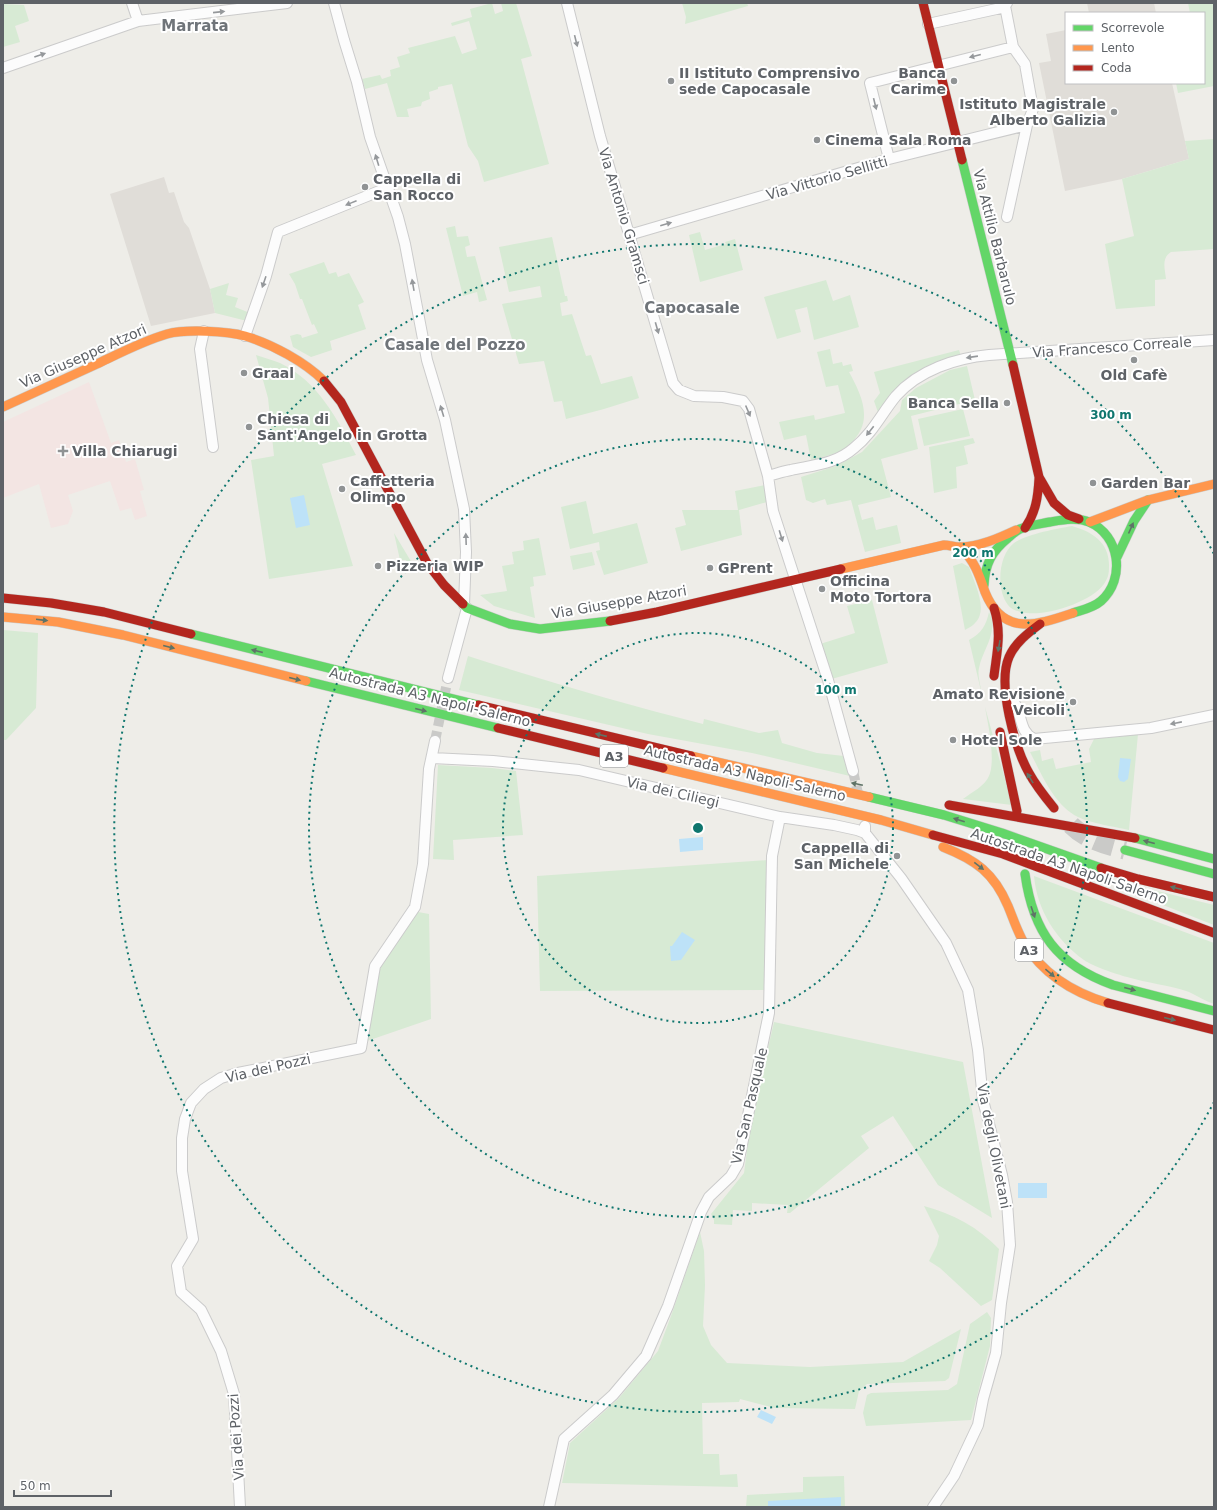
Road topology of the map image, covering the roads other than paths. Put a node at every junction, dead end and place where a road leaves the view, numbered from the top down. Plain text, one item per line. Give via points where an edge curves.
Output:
1 (132, 3) edge
2 (287, 3) edge
3 (334, 3) edge
4 (567, 3) edge
5 (923, 3) edge
6 (1004, 5) edge
7 (138, 21) junction
8 (928, 24) junction
9 (1013, 47) junction
10 (938, 66) junction
11 (3, 68) edge
12 (1027, 125) junction
13 (957, 142) junction
14 (889, 159) junction
15 (387, 188) junction
16 (1007, 217) dead end
17 (629, 235) junction
18 (204, 331) junction
19 (245, 336) junction
20 (1214, 340) edge
21 (1011, 354) junction
22 (3, 408) edge
23 (213, 447) dead end
24 (768, 476) junction
25 (1039, 477) junction
26 (1214, 484) edge
27 (1148, 500) junction
28 (1079, 519) junction
29 (1090, 522) junction
30 (1020, 529) junction
31 (960, 547) junction
32 (1117, 557) junction
33 (796, 580) junction
34 (984, 585) junction
35 (3, 598) edge
36 (465, 607) junction
37 (994, 608) junction
38 (3, 617) edge
39 (1040, 624) junction
40 (448, 678) tunnel mouth
41 (993, 686) dead end
42 (1005, 692) junction
43 (1214, 715) edge
44 (999, 726) dead end
45 (435, 741) tunnel mouth
46 (432, 758) junction
47 (701, 759) junction
48 (853, 771) tunnel mouth
49 (820, 776) dead end
50 (941, 804) dead end
51 (1054, 808) dead end
52 (1017, 811) dead end
53 (780, 816) junction
54 (881, 820) junction
55 (865, 830) joint
56 (1125, 850) tunnel mouth
57 (1214, 859) edge
58 (1025, 874) dead end
59 (1214, 874) edge
60 (1214, 897) edge
61 (1214, 933) edge
62 (1214, 1011) edge
63 (1214, 1030) edge
64 (240, 1507) edge
65 (549, 1507) edge
66 (933, 1507) edge

1 - 7 street
7 -> 2 street
15 -> 3 street via 370,137
4 -> 17 street, Via Antonio Gramsci via 600,136
5 - 8 main road, Via Attilio Barbarulo
6 - 8 street
6 - 9 street
11 -> 7 street
8 - 10 main road, Via Attilio Barbarulo
9 -> 10 street
9 - 12 street via 1025,64 1033,109
10 - 13 main road, Via Attilio Barbarulo
10 -> 14 street via 870,83
12 - 13 street, Via Vittorio Sellitti
12 - 16 street
13 - 14 street, Via Vittorio Sellitti
13 - 21 main road, Via Attilio Barbarulo
17 -> 14 street, Via Vittorio Sellitti
15 -> 19 street via 278,232
36 -> 15 street via 464,509 445,420 427,360 405,244
17 -> 24 street, Via Antonio Gramsci via 673,383 679,390 694,396 743,401 748,409
18 - 19 main road, Via Giuseppe Atzori
18 - 22 main road, Via Giuseppe Atzori via 168,334 148,341
18 - 23 street via 200,349
19 - 36 main road, Via Giuseppe Atzori via 303,363 323,380 341,402 427,563
20 - 21 street, Via Francesco Correale
21 -> 24 street, Via Francesco Correale via 968,357 928,372 912,381 868,434 843,456 814,466
21 - 25 main road, Via Attilio Barbarulo
24 -> 33 street, Via Antonio Gramsci via 773,511
25 - 28 main road, Via Attilio Barbarulo via 1048,496 1057,506 1068,516
25 - 30 main road, Via Attilio Barbarulo via 1037,507 1030,521
26 - 27 main road
27 - 29 main road
32 -> 27 main road, Via Giuseppe Atzori via 1134,521
28 - 29 main road, Via Giuseppe Atzori
28 - 30 main road, Via Giuseppe Atzori via 1067,519
29 - 32 main road, Via Giuseppe Atzori via 1108,536
30 - 31 main road, Via Giuseppe Atzori via 974,545
30 - 34 main road, Via Giuseppe Atzori via 994,550 987,560
31 - 33 main road, Via Giuseppe Atzori via 944,545
31 - 34 main road, Via Giuseppe Atzori via 973,560
32 - 39 main road, Via Giuseppe Atzori via 1118,569 1115,580 1102,599 1093,606
33 - 36 main road, Via Giuseppe Atzori via 657,612 563,628 540,629 510,624
33 - 48 street via 828,680
34 - 37 main road, Via Giuseppe Atzori via 987,598
47 -> 35 main road, Autostrada A3 Napoli-Salerno / A3 via 86,608
36 - 40 street
37 - 39 main road, Via Giuseppe Atzori via 1003,617 1015,623
37 -> 41 main road via 998,618 1000,642
38 -> 54 main road, Autostrada A3 Napoli-Salerno / A3 via 58,622 123,636
39 - 42 main road via 1020,641 1012,652 1005,673
43 -> 42 street via 1152,728 1034,739 1024,731 1017,705
51 -> 42 main road via 1030,778 1019,755
44 - 52 main road
45 - 46 street, Via dei Pozzi
46 - 53 street, Via dei Ciliegi via 579,770
46 - 64 street, Via dei Pozzi via 429,769 423,864 415,907 375,966 361,1048 221,1078 204,1089 191,1103 185,1119 182,1171 193,1239 177,1266 181,1292 201,1310 221,1351 234,1394
47 - 49 main road
60 -> 47 main road, Autostrada A3 Napoli-Salerno / A3 via 1097,867 944,815
57 -> 50 main road via 1130,837
53 - 55 street, Via dei Ciliegi
53 - 65 street, Via San Pasquale via 772,856 769,1013 738,1164 732,1176 709,1197 701,1212 668,1306 646,1356 613,1395 564,1439
54 - 61 main road, Autostrada A3 Napoli-Salerno / A3 via 1003,854
54 -> 63 main road, A3 via 963,855 988,873 1005,898 1023,941 1031,953 1042,967 1071,989 1092,999
55 - 66 street, Via degli Olivetani via 946,943 968,990 983,1100 1007,1202 1010,1245 996,1353 978,1425 954,1476
56 - 59 main road
58 -> 62 main road, A3 via 1026,888 1039,928 1062,956 1078,969 1118,986

